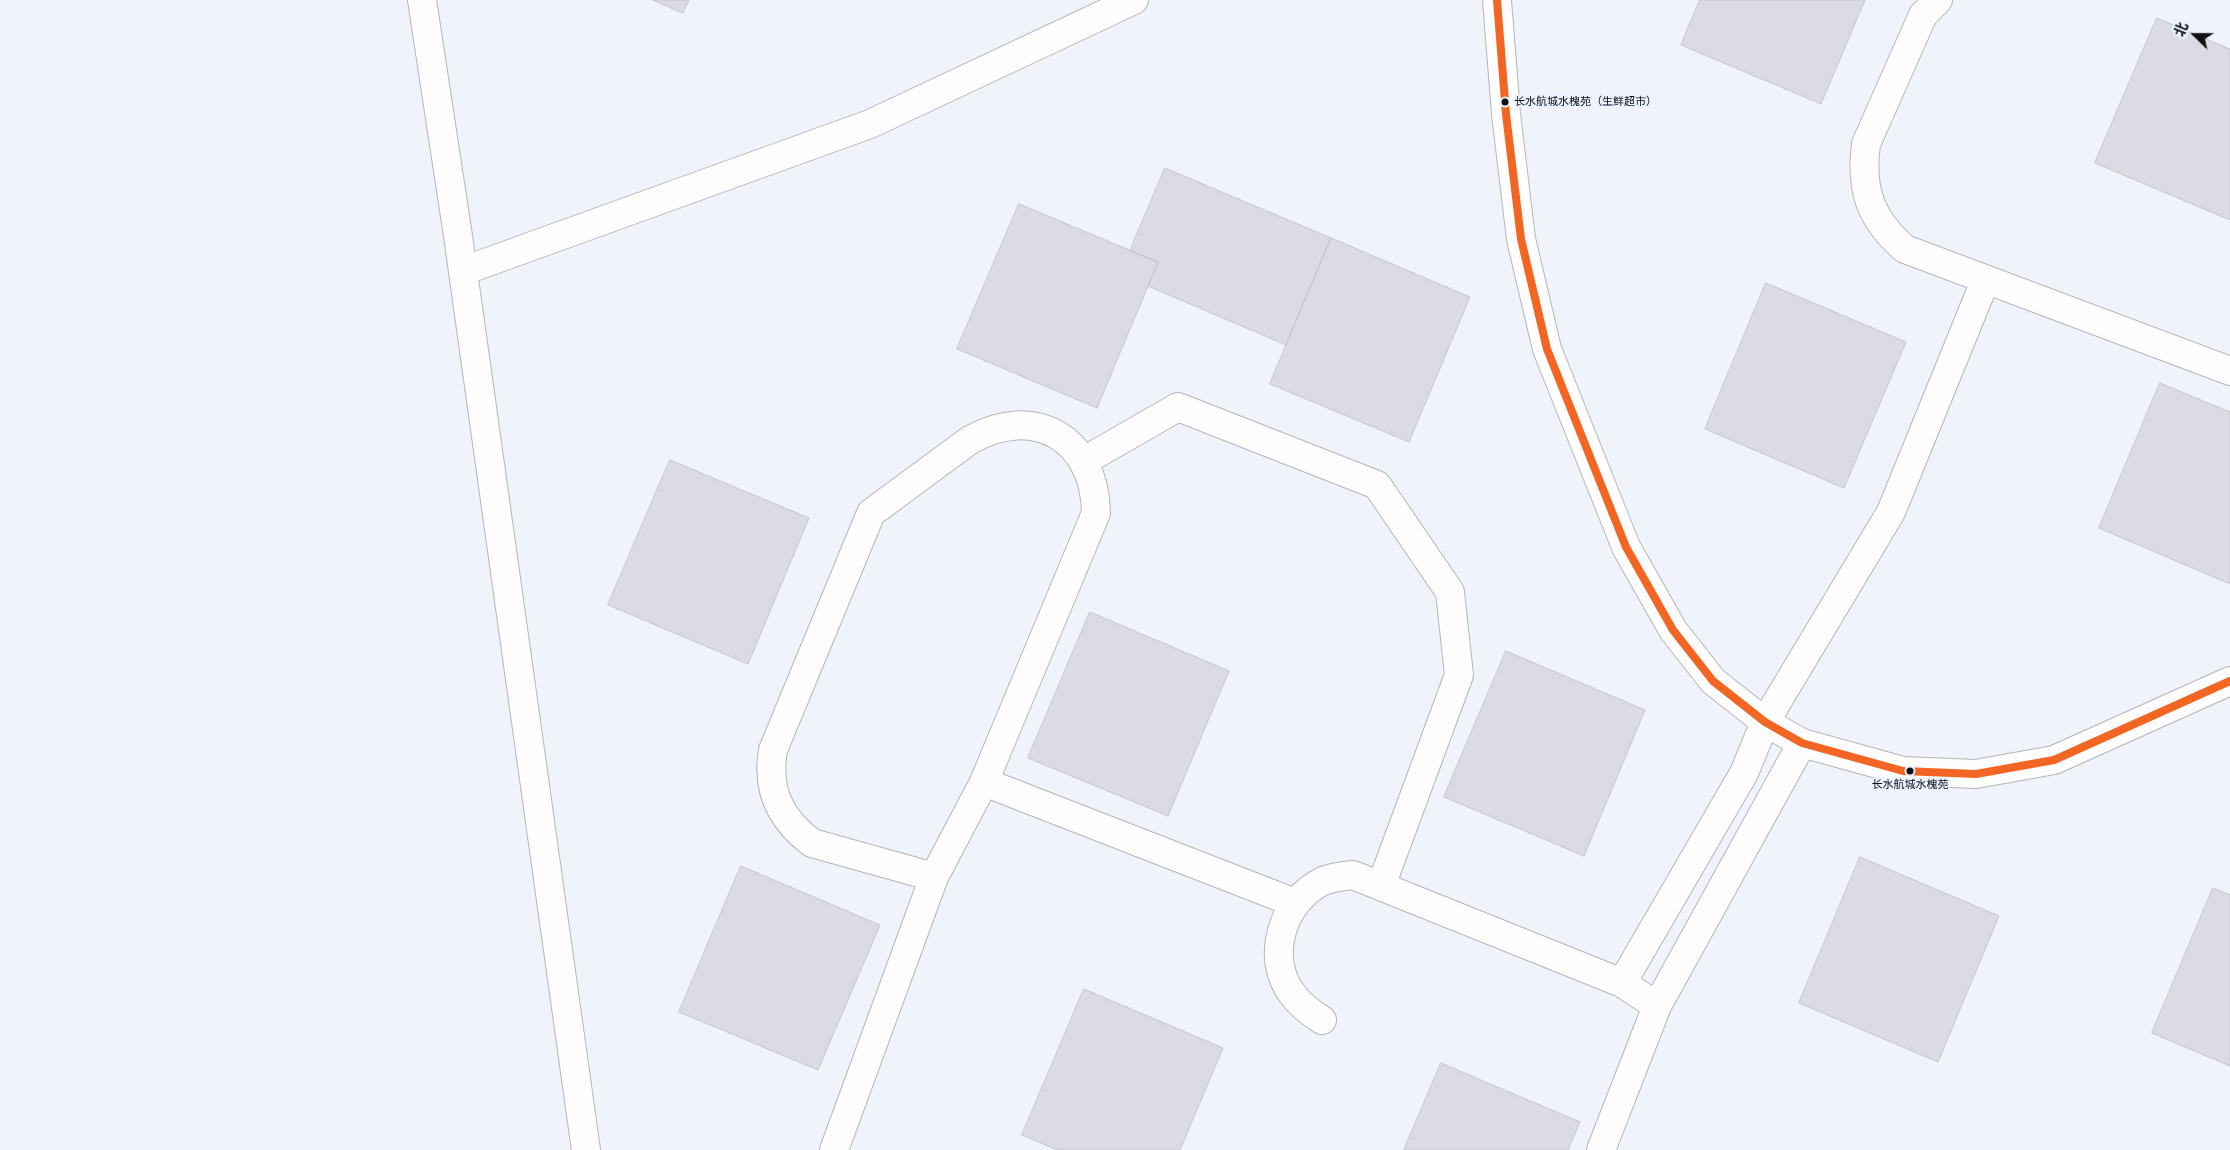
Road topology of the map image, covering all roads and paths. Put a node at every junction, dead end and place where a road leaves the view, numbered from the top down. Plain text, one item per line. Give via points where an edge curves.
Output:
1 (422, 0) edge
2 (1134, 0) edge
3 (1497, 0) edge
4 (1938, 0) edge
5 (463, 271) junction
6 (1985, 281) junction
7 (2230, 371) edge
8 (1084, 461) junction
9 (2230, 681) edge
10 (1765, 722) junction
11 (1802, 743) junction
12 (984, 782) junction
13 (934, 877) junction
14 (1381, 886) junction
15 (1295, 903) junction
16 (1622, 983) junction
17 (1657, 1006) junction
18 (1322, 1020) dead end
19 (586, 1150) edge
20 (834, 1150) edge
21 (1601, 1150) edge

1 - 5 street
2 - 5 street via 870,124
3 - 10 street via 1521,238 1547,348 1626,548 1673,630 1714,681
4 - 6 street via 1923,15 1866,144 1865,187 1880,224 1905,250
5 - 19 street
6 - 7 street
6 - 10 street via 1890,512
8 - 12 street via 1092,477 1096,513
8 - 13 street via 1073,447 1042,428 1004,425 986,430 970,440 870,513 778,733 770,767 772,784 776,801 797,832 812,843
8 - 14 street via 1178,407 1377,485 1450,592 1459,675
9 - 11 street via 2054,760 1976,774 1903,771
10 - 11 street
10 - 16 street via 1744,773
11 - 17 street
12 - 13 street
12 - 15 street
13 - 20 street
14 - 15 street via 1353,875 1338,877 1310,890
14 - 16 street
15 - 18 street via 1279,939 1283,978 1292,995
16 - 17 street
17 - 21 street

